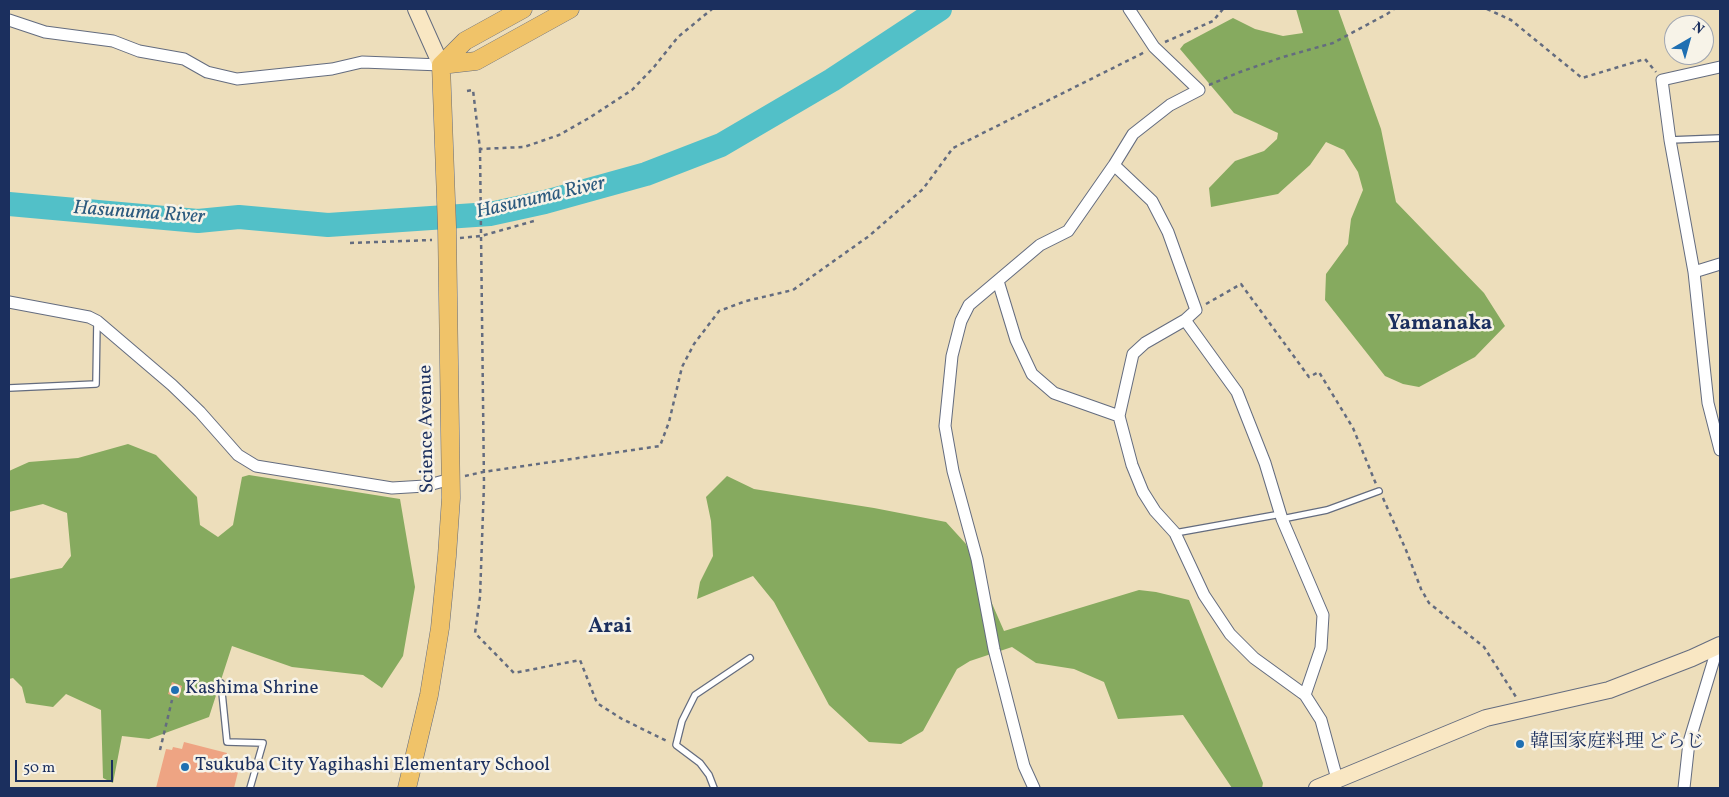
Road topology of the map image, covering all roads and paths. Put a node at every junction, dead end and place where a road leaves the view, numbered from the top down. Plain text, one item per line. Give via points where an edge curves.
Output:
1 (416, 9) edge
2 (523, 9) edge
3 (570, 9) edge
4 (712, 9) edge
5 (1129, 9) edge
6 (1223, 9) edge
7 (1394, 9) edge
8 (1487, 9) edge
9 (9, 20) edge
10 (1154, 47) junction
11 (441, 65) junction
12 (1720, 67) edge
13 (1662, 80) junction
14 (467, 90) dead end
15 (1198, 90) junction
16 (1720, 138) edge
17 (1670, 140) junction
18 (480, 149) junction
19 (1114, 165) junction
20 (534, 221) dead end
21 (447, 233) junction
22 (481, 236) junction
23 (350, 243) dead end
24 (1720, 264) edge
25 (1694, 272) junction
26 (998, 281) junction
27 (9, 302) edge
28 (1196, 310) junction
29 (1185, 320) junction
30 (97, 321) junction
31 (9, 388) edge
32 (1119, 416) junction
33 (1720, 450) edge
34 (483, 472) junction
35 (451, 479) junction
36 (1379, 491) junction
37 (1281, 516) junction
38 (1175, 533) junction
39 (1719, 645) edge
40 (750, 658) dead end
41 (221, 682) dead end
42 (1305, 695) junction
43 (172, 700) dead end
44 (1519, 710) junction
45 (676, 745) junction
46 (160, 750) dead end
47 (1337, 779) junction
48 (250, 788) edge
49 (407, 788) edge
50 (714, 788) edge
51 (1034, 788) edge
52 (1317, 788) edge
53 (1684, 788) edge

1 - 11 street
2 - 11 main road via 465,41
3 - 11 main road via 476,60
4 - 18 path via 678,37 632,90 589,118 559,135 524,147
5 - 10 street
6 - 10 path via 1213,21
7 - 15 path via 1333,43 1283,57
8 - 13 path via 1511,20 1582,78 1644,59
9 - 11 street via 44,32 113,41 139,51 184,59 207,72 237,79 332,69 362,62
10 - 15 street
10 - 34 path via 953,148 923,189 869,236 793,290 719,311 694,344 682,367 660,446
11 - 21 main road, Science Avenue
12 - 13 street
13 - 17 street
14 - 18 path via 473,90
15 - 19 street via 1170,105 1133,134
16 - 17 lane
17 - 25 street
18 - 22 path
19 - 26 street via 1068,231 1040,245
19 - 28 street via 1152,201 1168,232
20 - 22 path
21 - 22 path
21 - 23 path
21 - 35 main road, Science Avenue
22 - 34 path
24 - 25 street
25 - 33 street via 1708,403
26 - 32 street via 1016,340 1032,374 1054,393
26 - 51 street via 969,305 961,321 952,356 945,426 977,559 994,649 1024,766
27 - 30 street
28 - 29 street
28 - 36 path via 1241,284 1309,376 1319,372 1353,428
29 - 32 street via 1145,343 1133,354
29 - 37 street via 1237,392 1265,463
30 - 31 lane via 96,384
30 - 35 street via 172,385 238,455 256,466 392,488 425,486
32 - 38 street via 1143,492
34 - 45 path via 480,597 475,633 514,673 580,660 597,703
35 - 49 main road, Science Avenue via 448,556 440,628 429,694
36 - 37 lane via 1327,510
36 - 44 path via 1429,603 1484,647 1517,697
37 - 38 lane
37 - 42 street via 1323,615 1321,648
38 - 42 street via 1204,595 1230,634 1254,658
39 - 44 street via 1609,690
39 - 53 street via 1689,742
40 - 45 lane via 695,695 682,721
41 - 48 lane via 227,742 263,743
42 - 47 street via 1321,720
43 - 46 path
44 - 47 street via 1486,718
45 - 50 lane via 700,763
47 - 52 street

